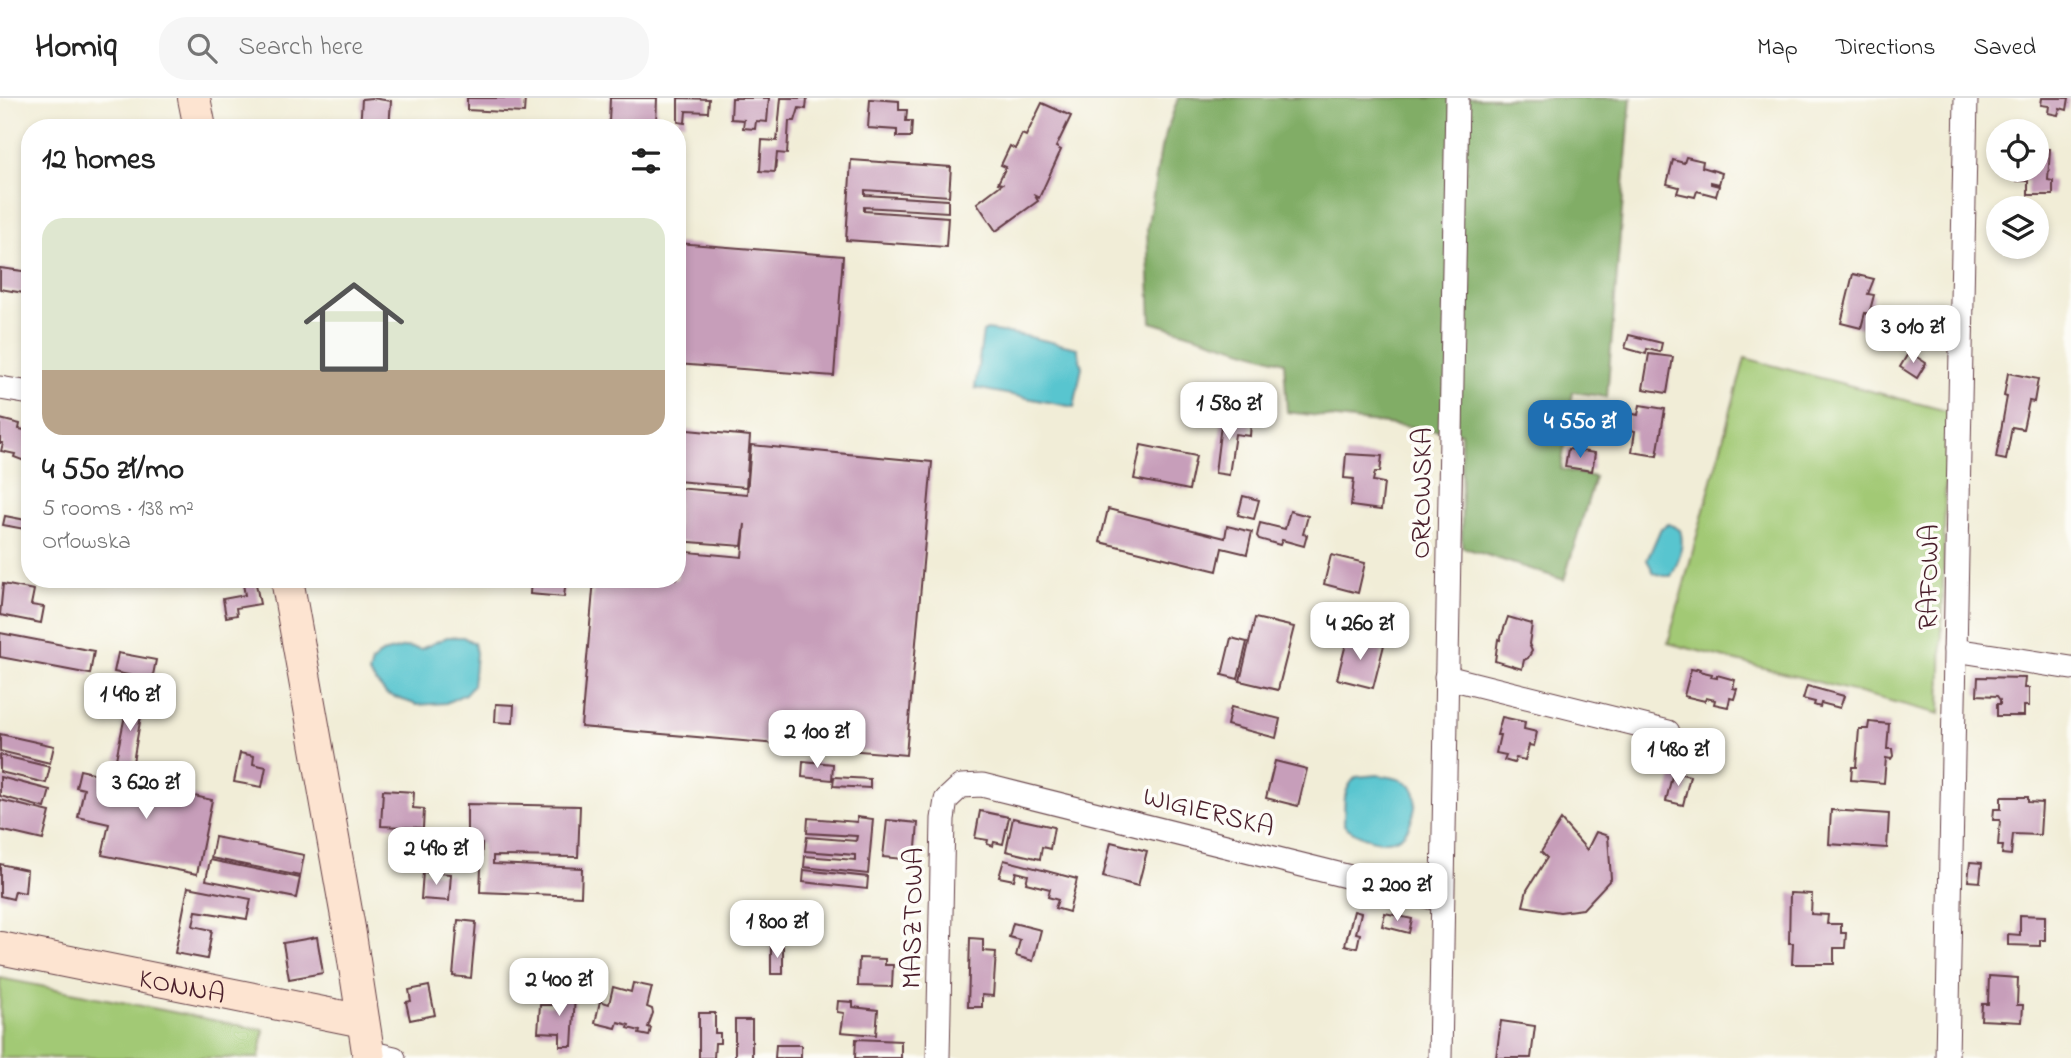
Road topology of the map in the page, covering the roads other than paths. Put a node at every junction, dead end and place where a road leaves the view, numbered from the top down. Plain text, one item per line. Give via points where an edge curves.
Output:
1 (194, 98) edge
2 (1457, 98) edge
3 (1966, 98) edge
4 (198, 119) edge
5 (0, 388) edge
6 (21, 392) edge
7 (289, 588) edge
8 (1955, 650) junction
9 (2071, 668) edge
10 (1446, 677) junction
11 (1668, 732) dead end
12 (961, 786) joint
13 (1443, 900) junction
14 (0, 948) edge
15 (374, 1047) edge
16 (938, 1058) edge
17 (1440, 1058) edge
18 (1947, 1058) edge

1 - 4 street
2 - 10 street, ORŁOWSKA
3 - 8 street, RAFOWA
5 - 6 street
7 - 15 street
8 - 9 street
8 - 18 street, RAFOWA
10 - 11 street
10 - 13 street, ORŁOWSKA
12 - 13 street, WIGIERSKA via 982,785
12 - 16 street, MASZTOWA via 946,800 943,819
13 - 17 street, ORŁOWSKA
14 - 15 street, KONNA

